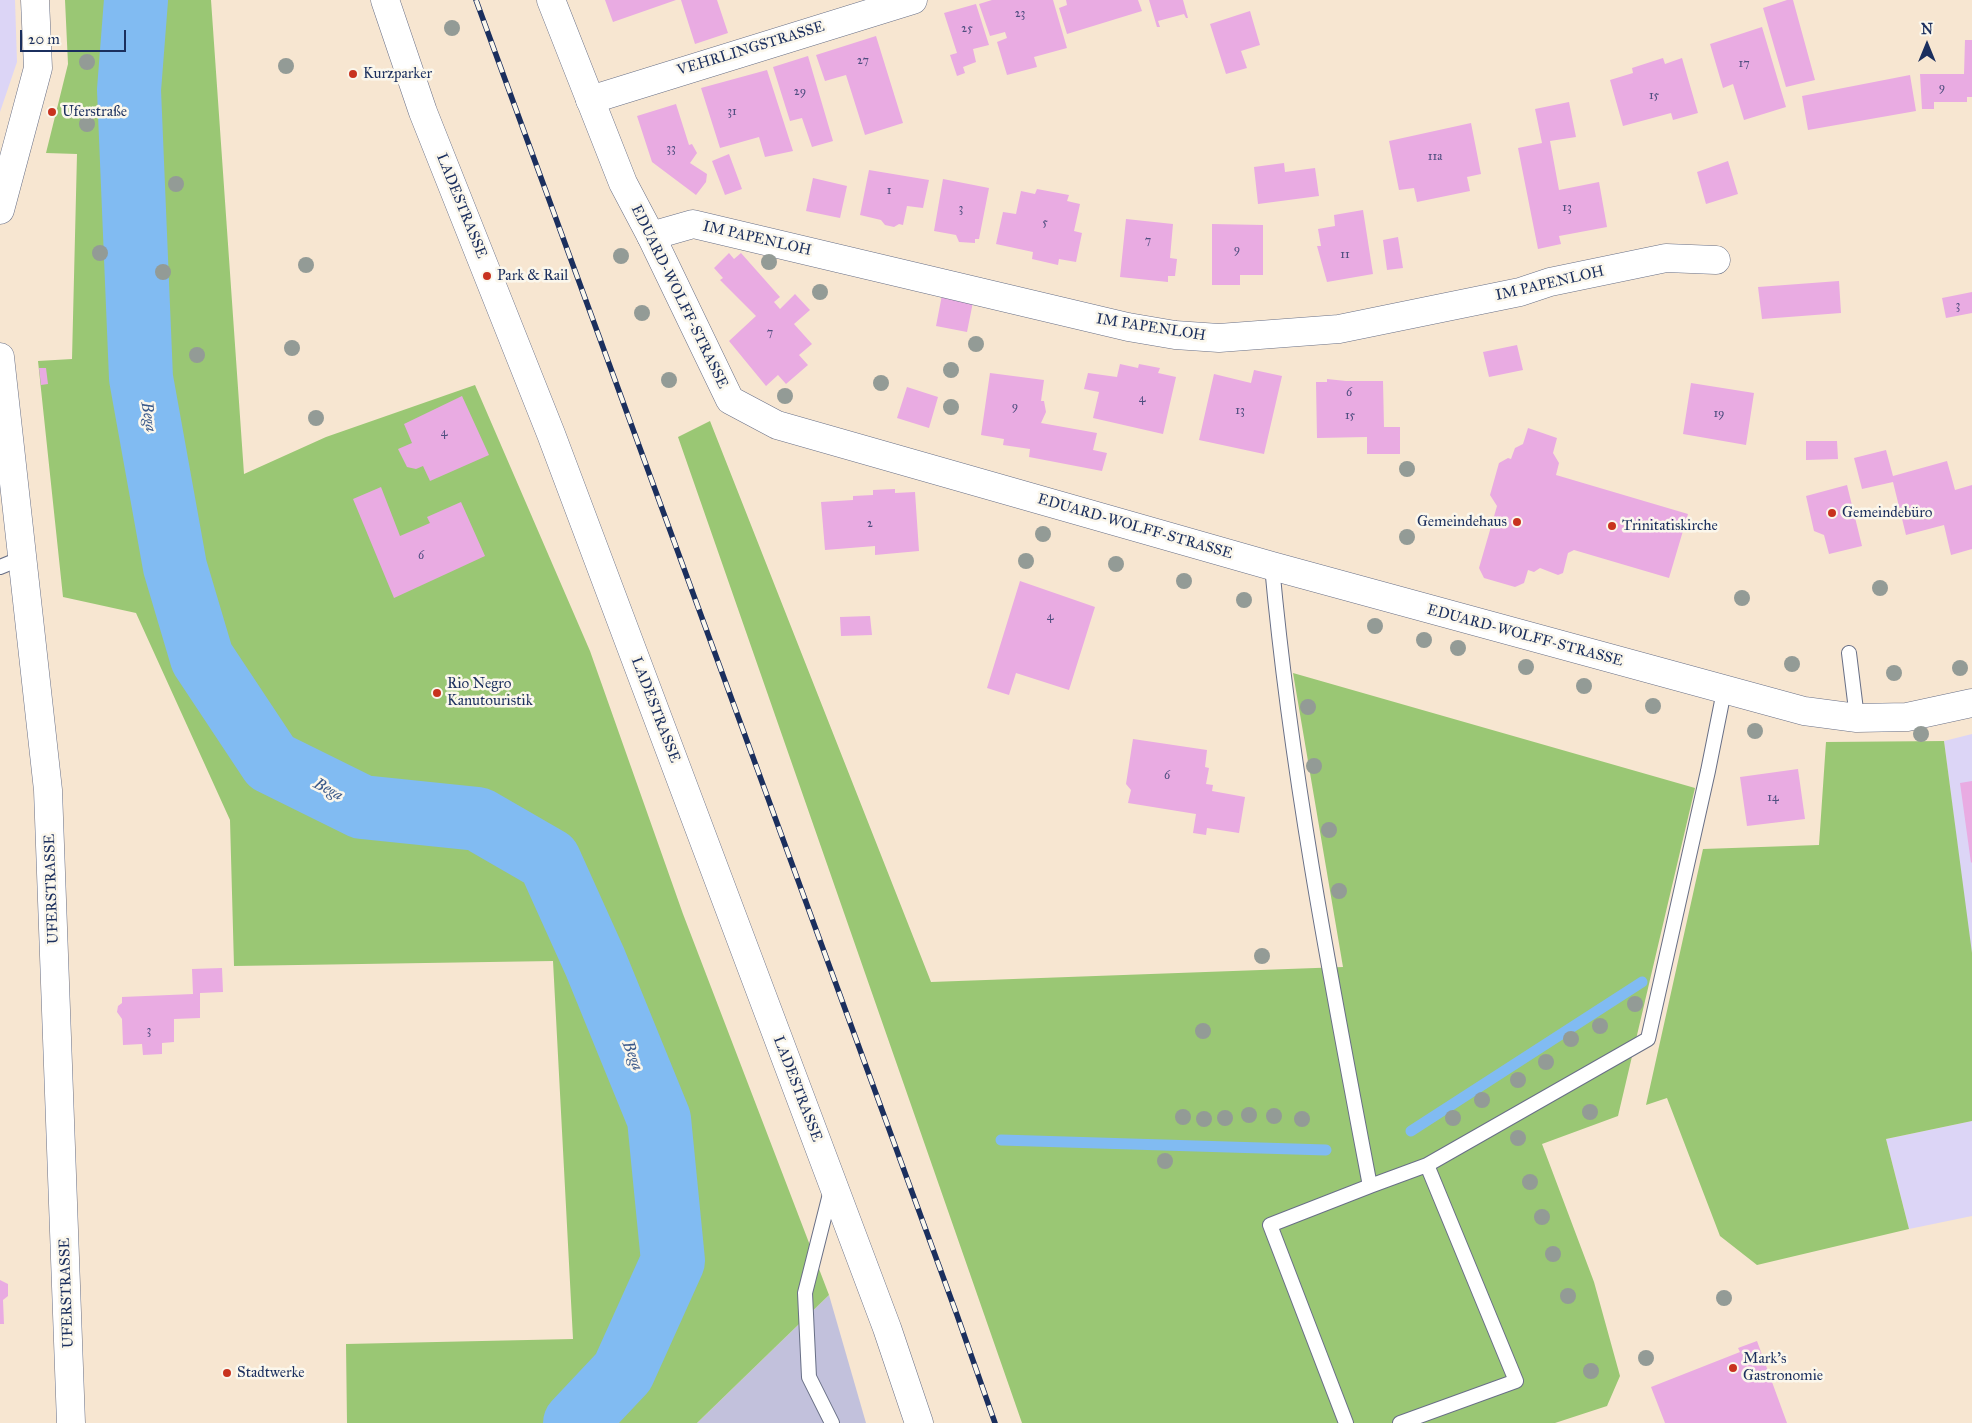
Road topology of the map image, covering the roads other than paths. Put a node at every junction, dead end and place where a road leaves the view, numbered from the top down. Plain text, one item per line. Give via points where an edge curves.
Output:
1 (35, 0) edge
2 (385, 0) edge
3 (551, 0) edge
4 (913, 0) edge
5 (590, 100) junction
6 (0, 210) edge
7 (651, 236) junction
8 (1716, 260) dead end
9 (0, 357) edge
10 (11, 562) edge
11 (1272, 566) junction
12 (1849, 652) dead end
13 (1724, 690) junction
14 (1972, 703) edge
15 (1857, 718) junction
16 (1427, 1165) junction
17 (832, 1182) junction
18 (1370, 1186) junction
19 (71, 1423) edge
20 (832, 1423) edge
21 (919, 1423) edge
22 (1346, 1423) edge
23 (1400, 1423) edge

1 - 6 street via 38,68
2 - 17 street, LADESTRASSE via 411,80 554,443
3 - 5 street, EDUARD-WOLFF-STRASSE
4 - 5 street, VEHRLINGSTRASSE
5 - 7 street, EDUARD-WOLFF-STRASSE via 623,183
7 - 8 street, IM PAPENLOH via 693,224 1128,327 1219,338 1339,329 1666,258
7 - 11 street, EDUARD-WOLFF-STRASSE via 730,400 769,421
9 - 10 street, UFERSTRASSE
10 - 19 street, UFERSTRASSE via 48,800
11 - 13 street, EDUARD-WOLFF-STRASSE
11 - 18 lane via 1280,647 1325,944
12 - 15 lane
13 - 15 street, EDUARD-WOLFF-STRASSE via 1804,711
13 - 16 lane via 1648,1039
14 - 15 street, EDUARD-WOLFF-STRASSE via 1908,717
16 - 18 lane
16 - 23 lane via 1516,1381
17 - 20 lane via 805,1293 809,1377
17 - 21 street, LADESTRASSE
18 - 22 lane via 1270,1225

